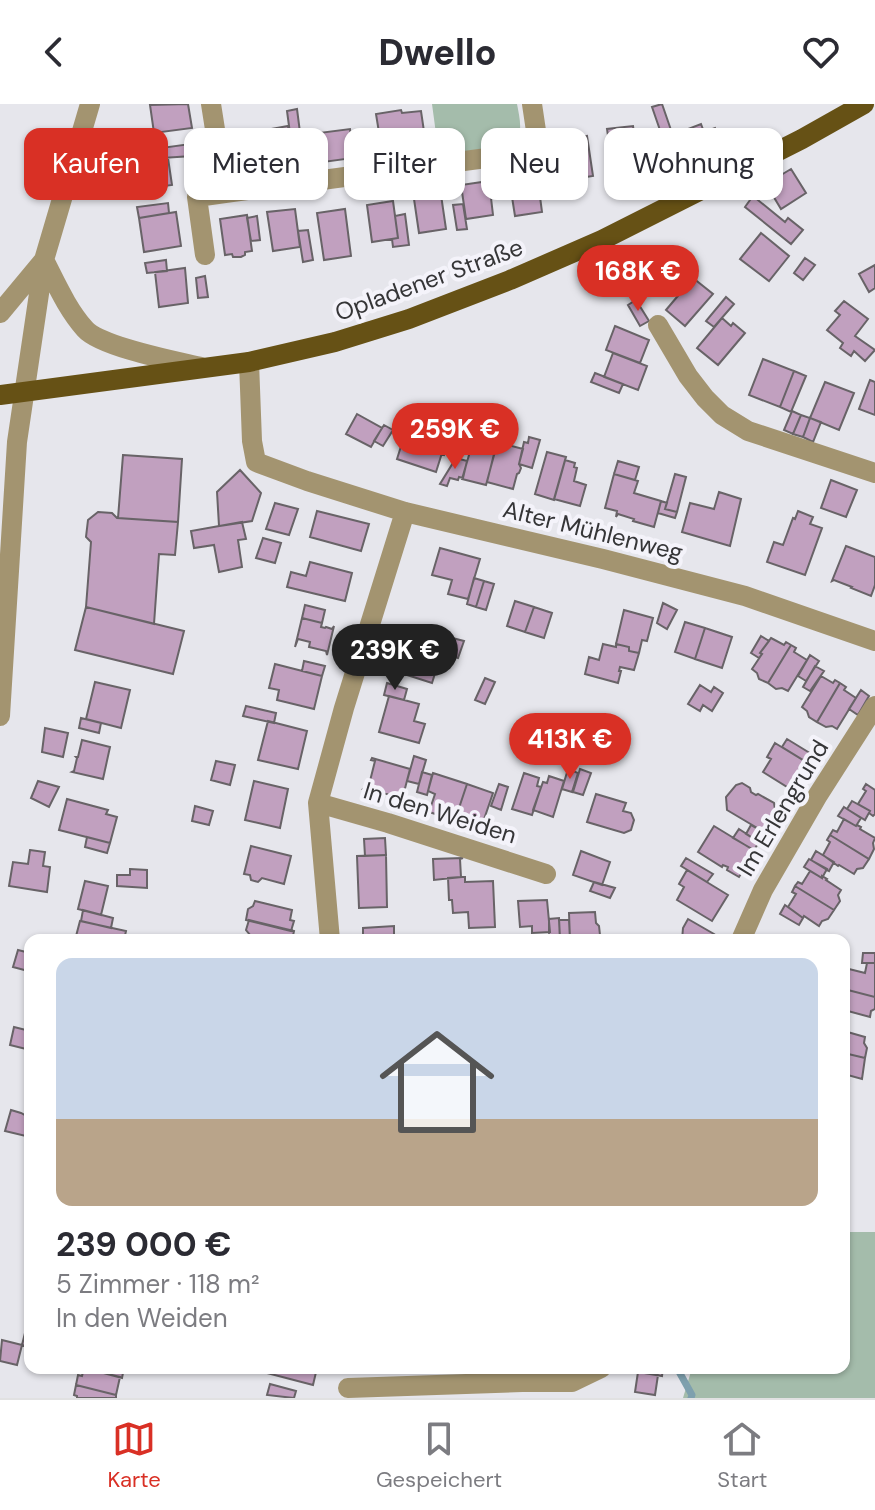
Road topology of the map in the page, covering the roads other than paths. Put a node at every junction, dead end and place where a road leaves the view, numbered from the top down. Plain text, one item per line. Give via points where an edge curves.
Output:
1 (90, 104) edge
2 (211, 104) edge
3 (532, 104) edge
4 (864, 104) edge
5 (215, 128) edge
6 (328, 179) edge
7 (197, 200) edge
8 (205, 255) dead end
9 (44, 260) junction
10 (0, 313) edge
11 (658, 325) dead end
12 (249, 362) junction
13 (201, 367) junction
14 (24, 393) junction
15 (0, 395) edge
16 (875, 473) edge
17 (0, 495) edge
18 (405, 512) junction
19 (13, 520) junction
20 (875, 641) edge
21 (875, 706) edge
22 (0, 716) edge
23 (318, 803) junction
24 (546, 874) dead end
25 (330, 934) edge
26 (743, 934) edge
27 (589, 1374) edge
28 (348, 1385) edge

1 - 9 street
2 - 5 street
3 - 6 street via 539,151
4 - 12 main road, Opladener Straße via 602,240 510,280 409,319
7 - 8 street
9 - 10 street
9 - 13 street via 92,336
9 - 14 street
11 - 16 street via 688,376 722,415 748,431
12 - 13 main road, Opladener Straße
12 - 18 street, Alter Mühlenweg via 256,462
13 - 14 main road, Opladener Straße
14 - 15 main road, Opladener Straße
14 - 19 street
17 - 19 street
18 - 20 street, Alter Mühlenweg via 745,596
18 - 23 street
19 - 22 street
21 - 26 street, Im Erlengrund via 770,877
23 - 24 street, In den Weiden
23 - 25 street
27 - 28 street via 572,1382

